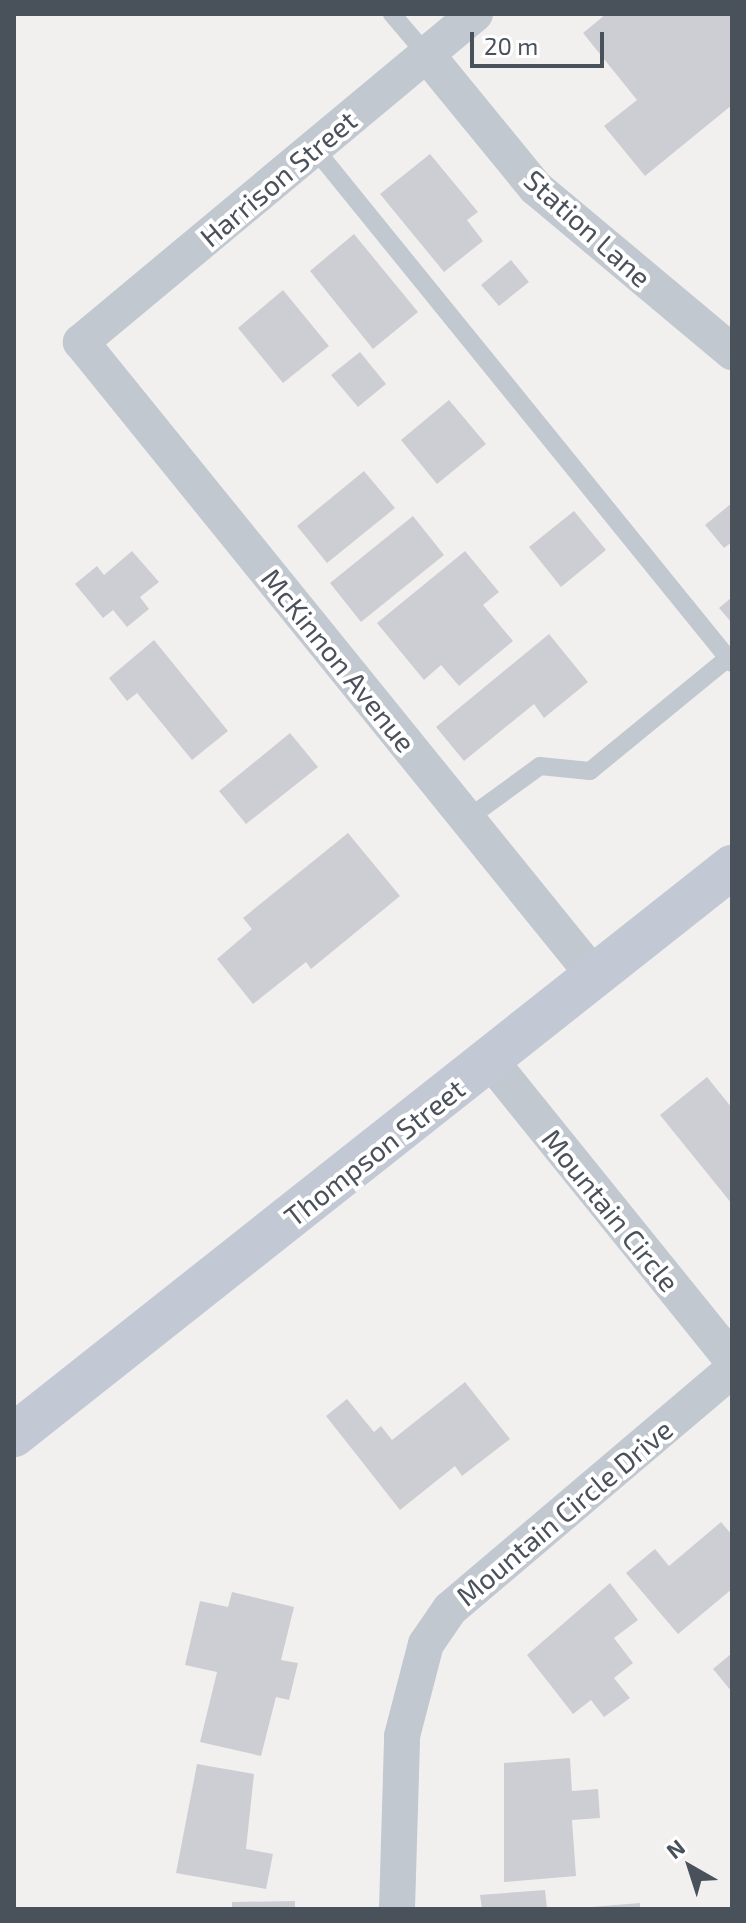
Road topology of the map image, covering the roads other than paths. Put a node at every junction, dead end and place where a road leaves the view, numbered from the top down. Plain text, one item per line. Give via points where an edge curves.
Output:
1 (392, 14) edge
2 (475, 14) edge
3 (427, 55) junction
4 (315, 149) junction
5 (81, 342) joint
6 (732, 352) edge
7 (730, 660) edge
8 (467, 819) junction
9 (732, 867) edge
10 (596, 978) junction
11 (490, 1060) junction
12 (732, 1360) edge
13 (732, 1370) edge
14 (14, 1435) edge
15 (397, 1909) edge

1 - 3 lane
2 - 3 street, Harrison Street
3 - 4 street, Harrison Street
3 - 6 street, Station Lane via 536,188
4 - 5 street, Harrison Street
4 - 7 lane
5 - 8 street, McKinnon Avenue
7 - 8 lane via 590,771 540,766
8 - 10 street, McKinnon Avenue
9 - 10 street, Thompson Street
10 - 11 street, Thompson Street
11 - 12 street, Mountain Circle
11 - 14 street, Thompson Street
13 - 15 street, Mountain Circle Drive via 450,1609 426,1644 402,1736

